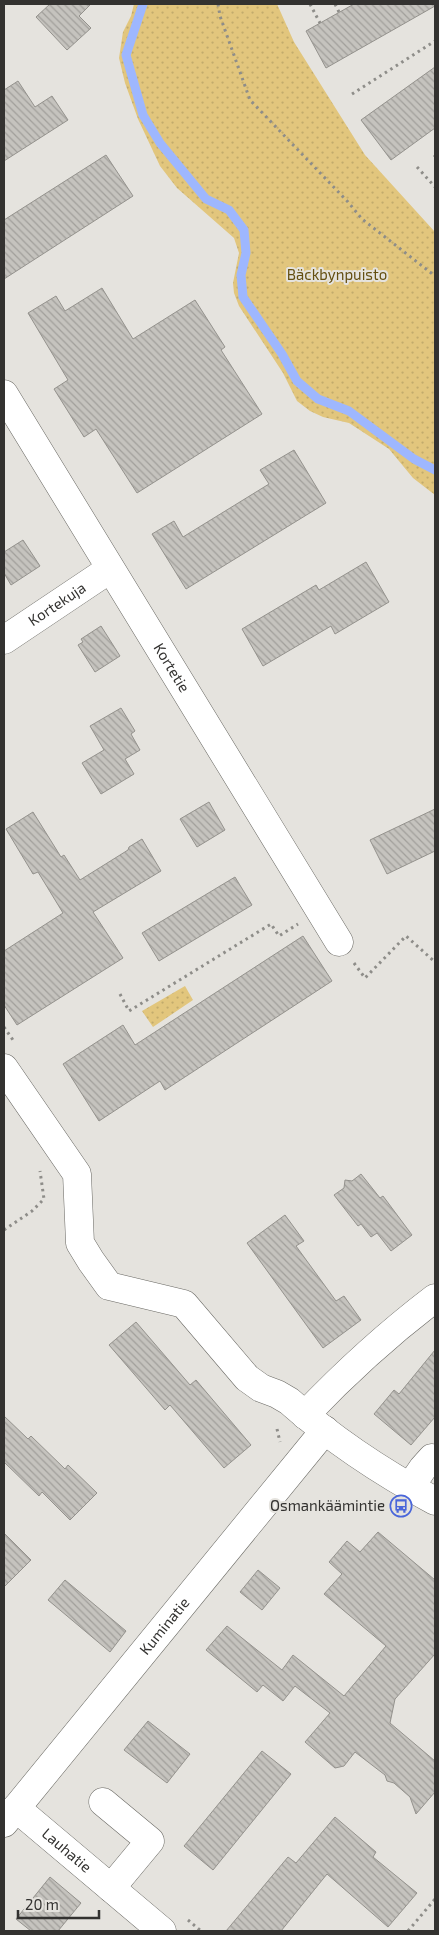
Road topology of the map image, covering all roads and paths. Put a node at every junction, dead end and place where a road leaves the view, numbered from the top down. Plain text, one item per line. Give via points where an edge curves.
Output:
1 (218, 4) edge
2 (310, 4) edge
3 (335, 4) edge
4 (339, 12) dead end
5 (320, 23) dead end
6 (435, 41) edge
7 (352, 94) dead end
8 (417, 168) dead end
9 (435, 187) edge
10 (435, 276) edge
11 (4, 394) edge
12 (110, 569) junction
13 (4, 640) edge
14 (319, 910) junction
15 (339, 942) dead end
16 (435, 962) edge
17 (365, 978) dead end
18 (120, 994) dead end
19 (6, 1072) edge
20 (44, 1199) dead end
21 (4, 1230) edge
22 (435, 1298) edge
23 (315, 1423) junction
24 (432, 1458) dead end
25 (410, 1487) junction
26 (435, 1500) edge
27 (103, 1802) dead end
28 (10, 1815) edge
29 (111, 1888) junction
30 (435, 1899) edge
31 (162, 1931) edge
32 (408, 1931) edge

1 - 10 path via 250,100 362,219
2 - 5 path
3 - 4 path
6 - 7 path
8 - 9 path
11 - 12 street, Kortetie
12 - 13 street, Kortekuja
12 - 14 street, Kortetie
14 - 15 street, Kortetie
14 - 18 path via 279,936 271,924 129,1011
16 - 17 path via 406,936
19 - 23 street via 77,1174 80,1243 109,1286 184,1304 247,1378 289,1401
20 - 21 path
22 - 23 street, Kuminatie via 339,1381
23 - 25 street
23 - 28 street, Kuminatie
24 - 25 street
25 - 26 street
27 - 29 street via 150,1841
28 - 29 street, Lauhatie
29 - 31 street, Lauhatie
30 - 32 path

